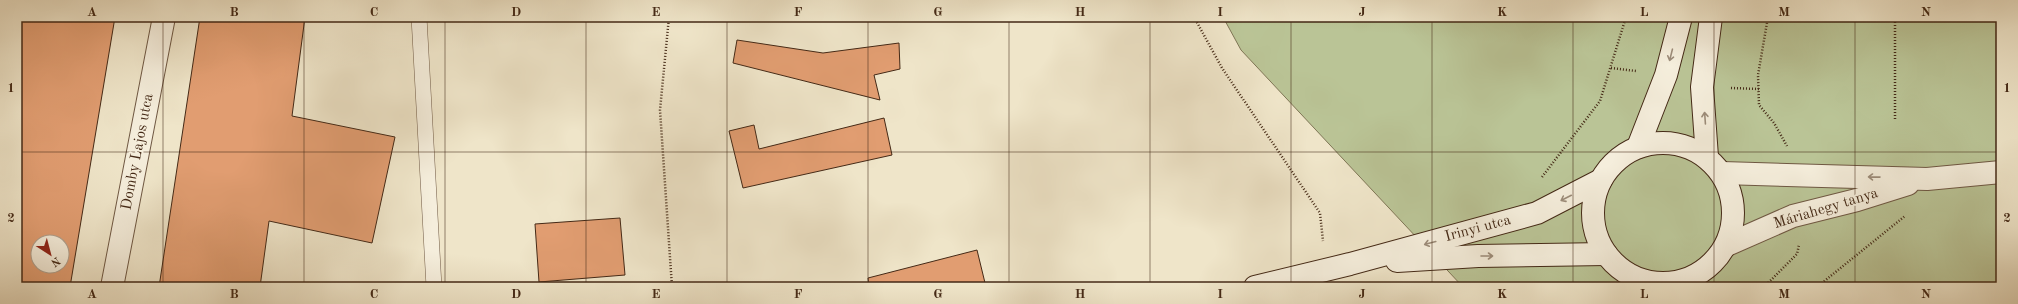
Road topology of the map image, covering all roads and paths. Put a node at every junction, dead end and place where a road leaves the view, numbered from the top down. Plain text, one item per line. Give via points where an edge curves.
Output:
1 (164, 17) edge
2 (419, 17) edge
3 (669, 17) edge
4 (1194, 17) edge
5 (1626, 17) edge
6 (1681, 17) edge
7 (1711, 17) edge
8 (1896, 17) edge
9 (1895, 118) dead end
10 (1638, 147) junction
11 (1707, 157) junction
12 (2001, 172) edge
13 (1722, 174) junction
14 (1927, 179) junction
15 (1601, 180) junction
16 (1910, 212) dead end
17 (1537, 213) junction
18 (1727, 245) junction
19 (1606, 254) junction
20 (1350, 264) junction
21 (1327, 270) junction
22 (1624, 280) edge
23 (1689, 283) edge
24 (112, 287) edge
25 (434, 287) edge
26 (672, 287) edge
27 (1256, 287) edge
28 (1817, 287) edge

1 - 24 street, Domby Lajos utca
2 - 25 lane
3 - 26 path via 660,110
4 - 21 path via 1222,68 1320,213
5 - 17 path via 1600,101 1537,184
6 -> 10 street via 1666,75
11 -> 7 street via 1702,87
8 - 9 path
10 - 11 street via 1674,143 1692,148
10 - 15 street via 1623,155
11 - 13 street
12 - 14 street, Máriahegy tanya
14 -> 13 street, Máriahegy tanya
13 - 18 street via 1730,190 1734,208 1733,227
14 - 18 street, Máriahegy tanya via 1793,216
15 -> 17 street, Irinyi utca
15 - 19 street via 1594,199 1593,218 1597,237
16 - 28 path
17 -> 20 street, Irinyi utca
18 - 23 street via 1718,259
20 -> 19 street, Irinyi utca via 1478,256
19 - 22 street
20 - 21 street, Irinyi utca
21 - 27 street, Irinyi utca
22 - 23 street

